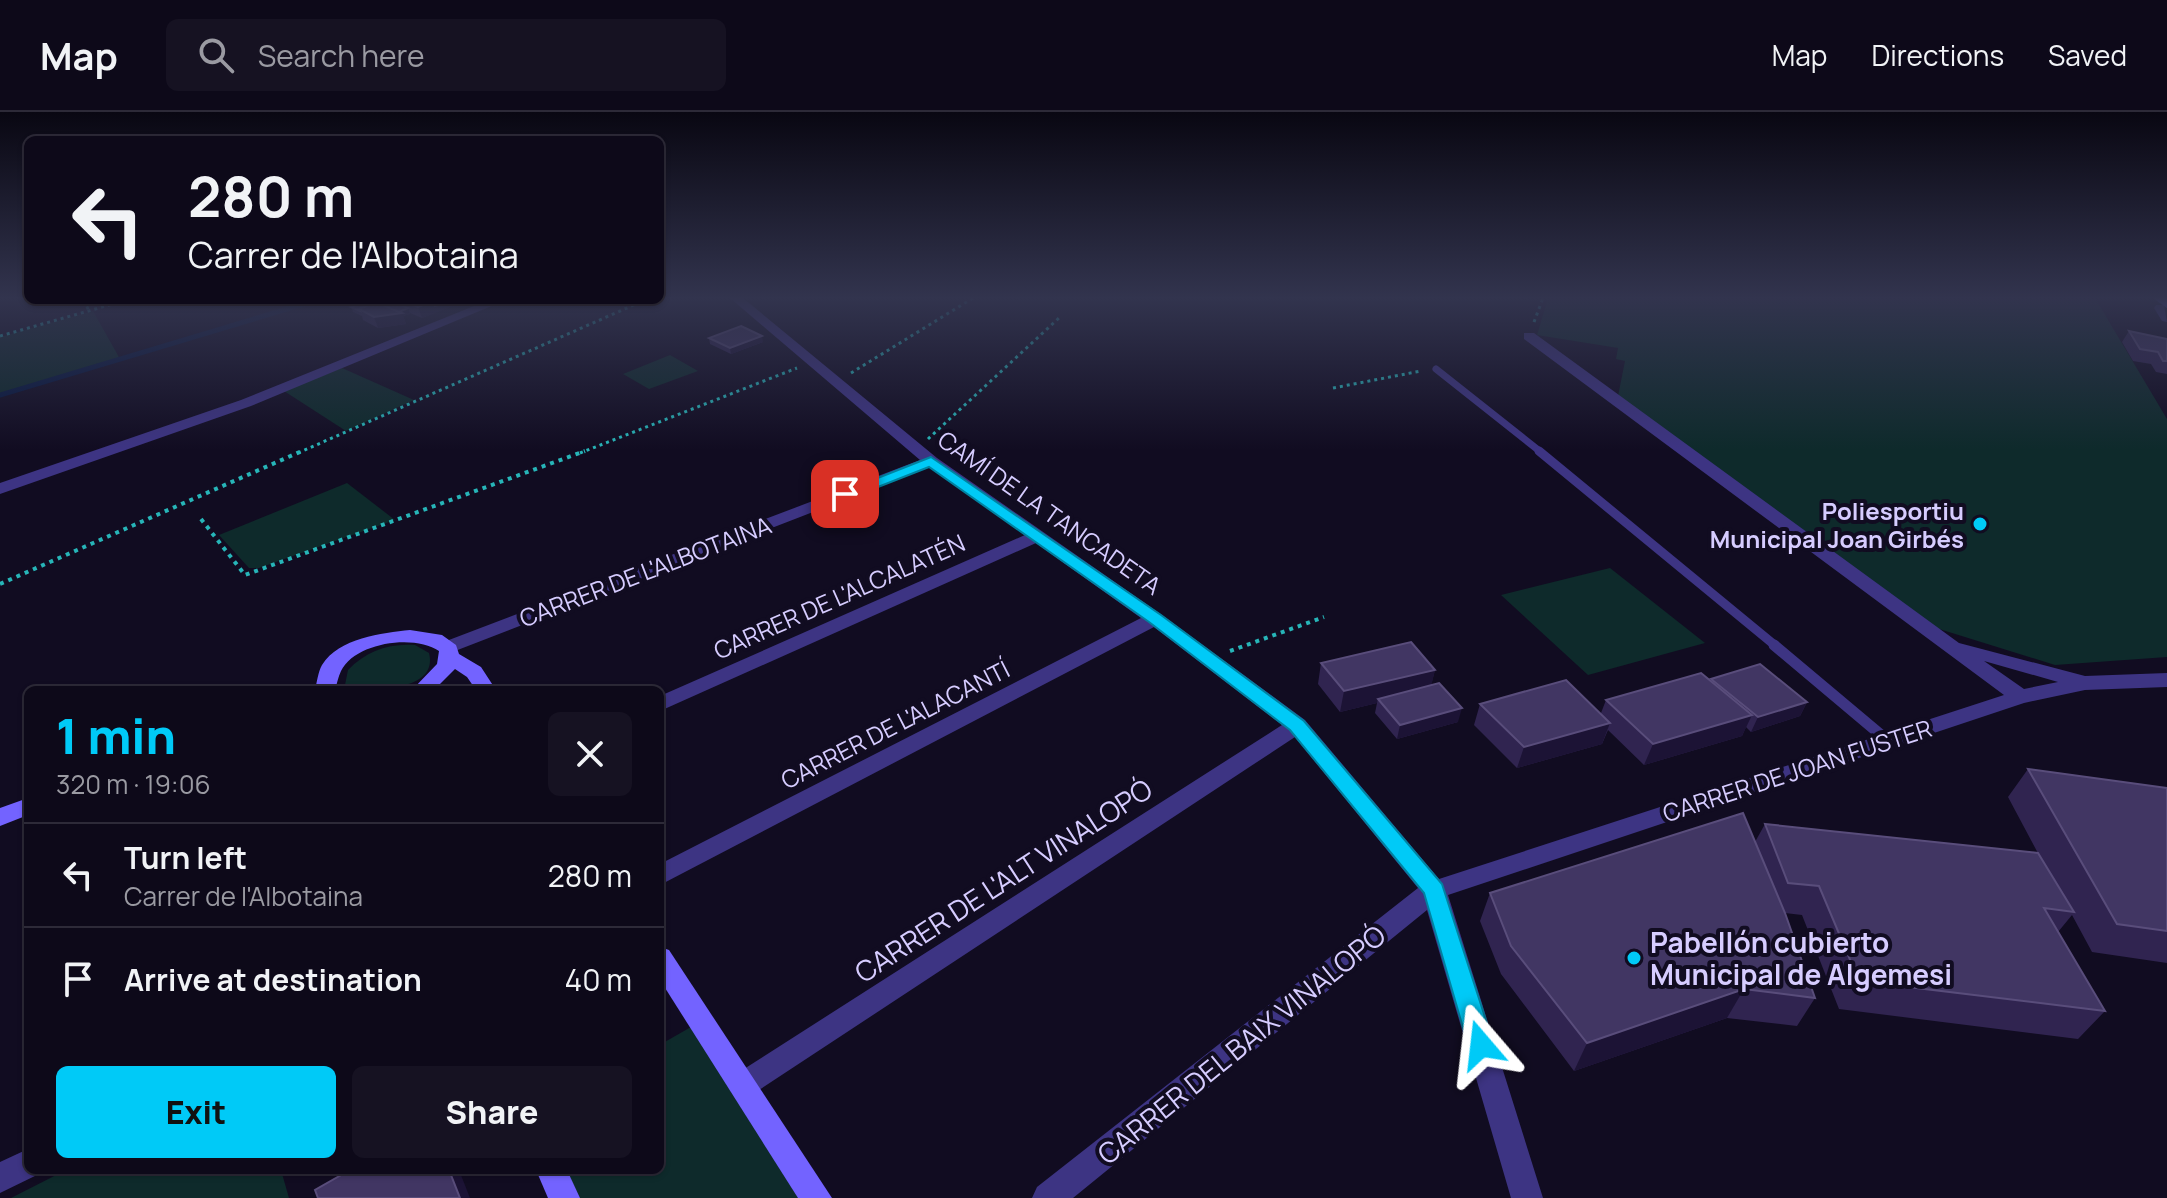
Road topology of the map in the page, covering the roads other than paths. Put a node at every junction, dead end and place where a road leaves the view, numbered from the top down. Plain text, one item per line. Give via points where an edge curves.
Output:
1 (380, 349) edge
2 (795, 349) edge
3 (1546, 349) edge
4 (1436, 369) road end
5 (924, 456) junction
6 (0, 489) edge
7 (1038, 536) junction
8 (1155, 619) junction
9 (1946, 643) junction
10 (449, 652) junction
11 (2167, 680) edge
12 (2085, 683) junction
13 (325, 686) edge
14 (426, 686) edge
15 (483, 686) edge
16 (2020, 697) junction
17 (664, 702) edge
18 (1297, 725) junction
19 (1887, 740) junction
20 (24, 808) edge
21 (0, 817) edge
22 (664, 873) edge
23 (1434, 890) junction
24 (664, 964) edge
25 (743, 1085) junction
26 (24, 1166) edge
27 (553, 1174) edge
28 (0, 1178) edge
29 (564, 1198) edge
30 (816, 1198) edge
31 (1048, 1198) edge
32 (1527, 1198) edge

1 - 6 street via 246,403
2 - 5 street, CAMÍ DE LA TANCADETA
3 - 9 street
4 - 19 lane via 1621,516
5 - 7 street, CAMÍ DE LA TANCADETA
5 - 10 street, CARRER DE L'ALBOTAINA
7 - 8 street, CAMÍ DE LA TANCADETA
7 - 17 street, CARRER DE L'ALCALATÉN
8 - 18 street, CAMÍ DE LA TANCADETA
8 - 22 street, CARRER DE L'ALACANTÍ
9 - 12 street
9 - 16 street
10 - 13 street via 435,637 413,634 373,642 338,662
10 - 14 street via 446,668
10 - 15 street
11 - 12 street, CARRER DE JOAN FUSTER
12 - 16 street, CARRER DE JOAN FUSTER
16 - 19 street, CARRER DE JOAN FUSTER
18 - 23 street, CAMÍ DE LA TANCADETA
18 - 25 street, CARRER DE L'ALT VINALOPÓ
19 - 23 street, CARRER DE JOAN FUSTER
20 - 21 street
23 - 31 street, CARRER DEL BAIX VINALOPÓ
23 - 32 street, CAMÍ DE LA TANCADETA
24 - 25 street
25 - 30 street
26 - 28 street
27 - 29 street

